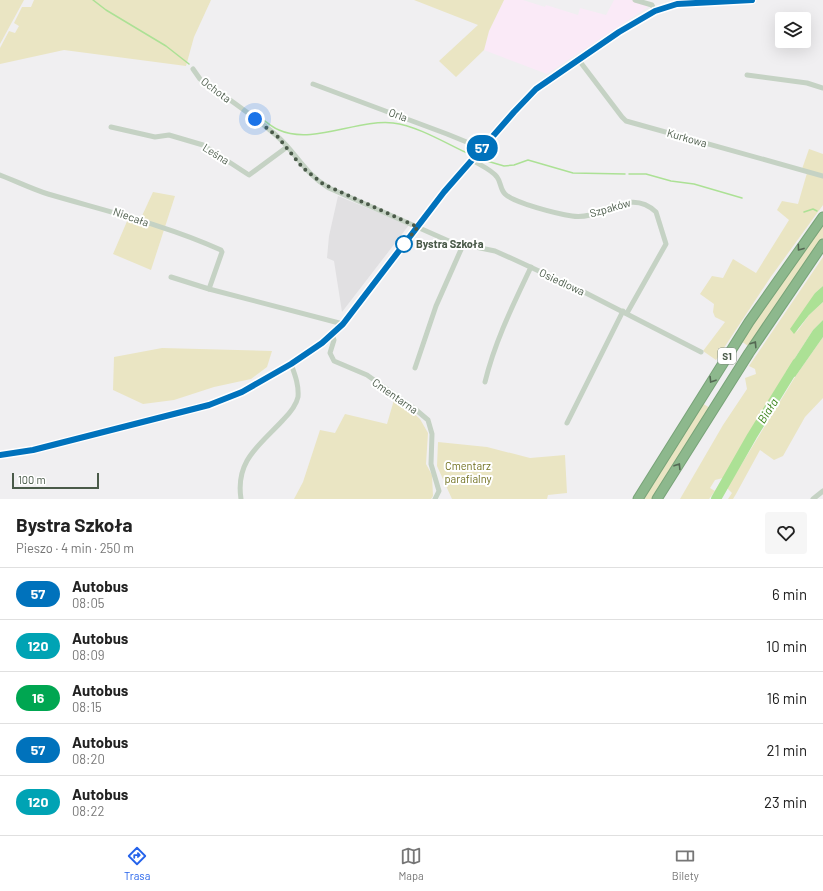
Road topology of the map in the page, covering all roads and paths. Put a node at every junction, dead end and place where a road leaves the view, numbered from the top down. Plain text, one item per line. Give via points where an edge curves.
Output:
1 (635, 0) edge
2 (751, 0) edge
3 (655, 11) junction
4 (578, 59) junction
5 (193, 69) dead end
6 (748, 75) dead end
7 (313, 84) dead end
8 (823, 88) edge
9 (111, 128) dead end
10 (287, 147) junction
11 (481, 150) junction
12 (472, 160) junction
13 (0, 175) edge
14 (823, 176) edge
15 (823, 217) edge
16 (418, 227) junction
17 (823, 244) edge
18 (463, 245) junction
19 (531, 267) junction
20 (171, 277) dead end
21 (209, 289) junction
22 (625, 312) junction
23 (343, 324) junction
24 (332, 335) junction
25 (701, 352) dead end
26 (291, 364) junction
27 (415, 368) dead end
28 (485, 382) dead end
29 (567, 423) dead end
30 (0, 455) edge
31 (823, 491) edge
32 (241, 499) edge
33 (435, 499) edge
34 (638, 499) edge
35 (657, 499) edge
36 (813, 499) edge

1 - 3 street via 648,4
2 - 3 main road via 677,4
3 - 4 main road via 635,21
4 - 11 main road via 528,96
4 - 14 street, Kurkowa via 626,121
5 - 10 street, Ochota via 200,79 244,110
6 - 8 street via 807,83
7 - 11 street, Orla via 340,96 397,114
9 - 10 street, Leśna via 155,137 169,135 204,145 249,175
10 - 16 street, Ochota via 303,168 323,184
11 - 12 main road
12 - 16 main road
12 - 22 street, Szpaków via 494,174 504,193 513,200 572,216 583,216 635,201 653,209 666,244
13 - 21 street, Niecała via 47,193 118,212 222,250
15 -> 34 highway, S1 via 749,322
16 - 18 street, Osiedlowa
16 - 23 main road
35 -> 17 highway, S1 via 756,341
18 - 19 street, Osiedlowa via 495,251
18 - 27 street via 436,306
19 - 22 street, Osiedlowa
19 - 28 street via 504,323
20 - 21 street
21 - 23 street
22 - 25 street, Osiedlowa
22 - 29 street, Szpaków
23 - 24 main road
24 - 26 main road
24 - 33 street, Cmentarna via 334,340 330,353 334,361 367,375 428,420 432,434 431,464 439,491
26 - 30 main road via 242,392 209,405 33,450
26 - 32 street via 298,385 297,399 289,414 255,449 243,468
31 - 36 street

